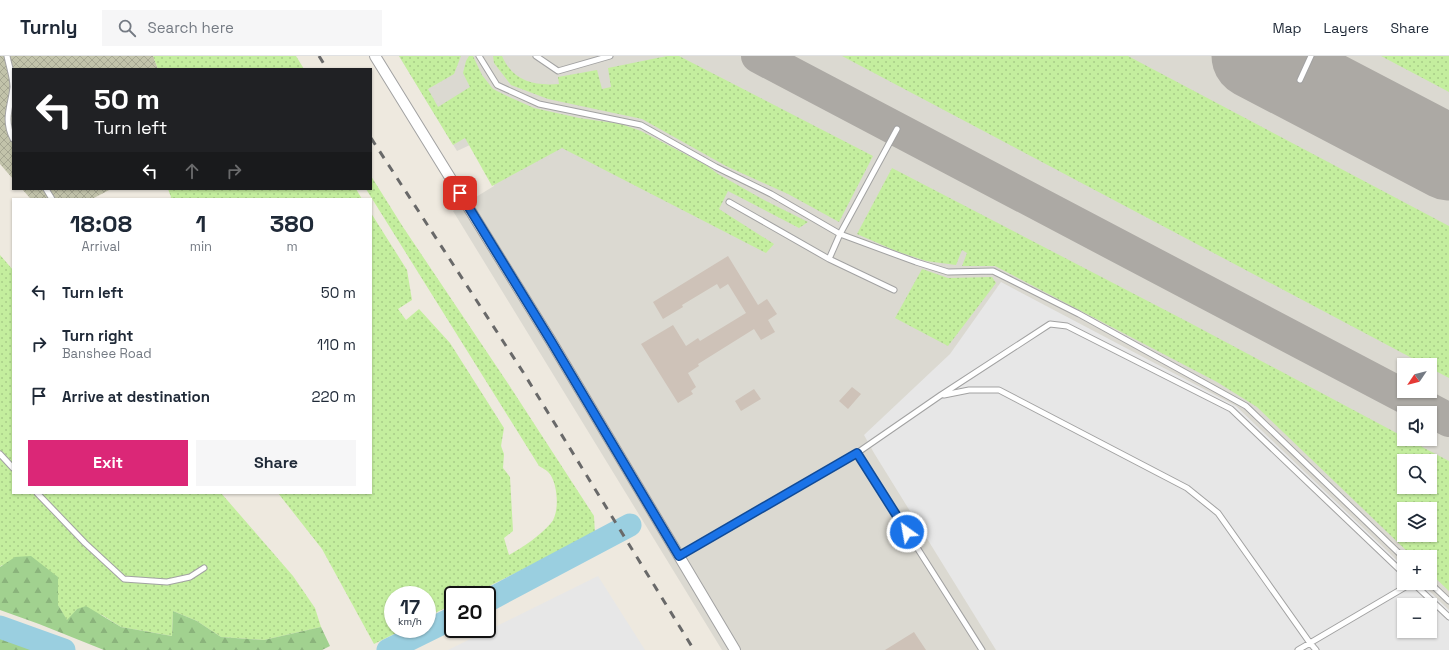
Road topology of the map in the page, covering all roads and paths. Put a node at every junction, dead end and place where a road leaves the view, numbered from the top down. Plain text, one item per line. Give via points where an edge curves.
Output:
1 (7, 56) edge
2 (376, 56) edge
3 (479, 56) edge
4 (536, 56) edge
5 (610, 56) edge
6 (1311, 56) edge
7 (1300, 80) dead end
8 (12, 81) edge
9 (12, 91) edge
10 (897, 129) dead end
11 (12, 137) edge
12 (729, 202) dead end
13 (840, 234) junction
14 (829, 259) junction
15 (894, 290) dead end
16 (941, 395) junction
17 (857, 453) junction
18 (0, 454) edge
19 (12, 467) edge
20 (38, 494) edge
21 (1397, 551) edge
22 (679, 556) junction
23 (1397, 567) edge
24 (204, 568) dead end
25 (1401, 590) edge
26 (1420, 590) edge
27 (1437, 590) edge
28 (1449, 601) edge
29 (1449, 617) edge
30 (1310, 643) junction
31 (735, 650) edge
32 (982, 650) edge
33 (1298, 650) edge
34 (1316, 650) edge

1 - 8 lane
2 - 22 street
3 - 13 lane via 497,85 539,104 641,125
4 - 5 lane via 558,71
6 - 7 lane
9 - 11 lane via 8,112
10 - 13 lane
12 - 14 lane
13 - 14 lane
13 - 21 lane via 948,272 993,271 1079,314 1246,406
14 - 15 lane
16 - 17 lane
16 - 23 lane via 1050,324 1066,326 1231,409
16 - 30 lane via 969,390 999,390 1187,488 1218,513
17 - 22 lane
17 - 32 lane
18 - 19 lane
20 - 24 lane via 124,579 167,582 190,577
22 - 31 street
25 - 30 lane
26 - 29 lane
27 - 28 lane
30 - 33 lane
30 - 34 lane

